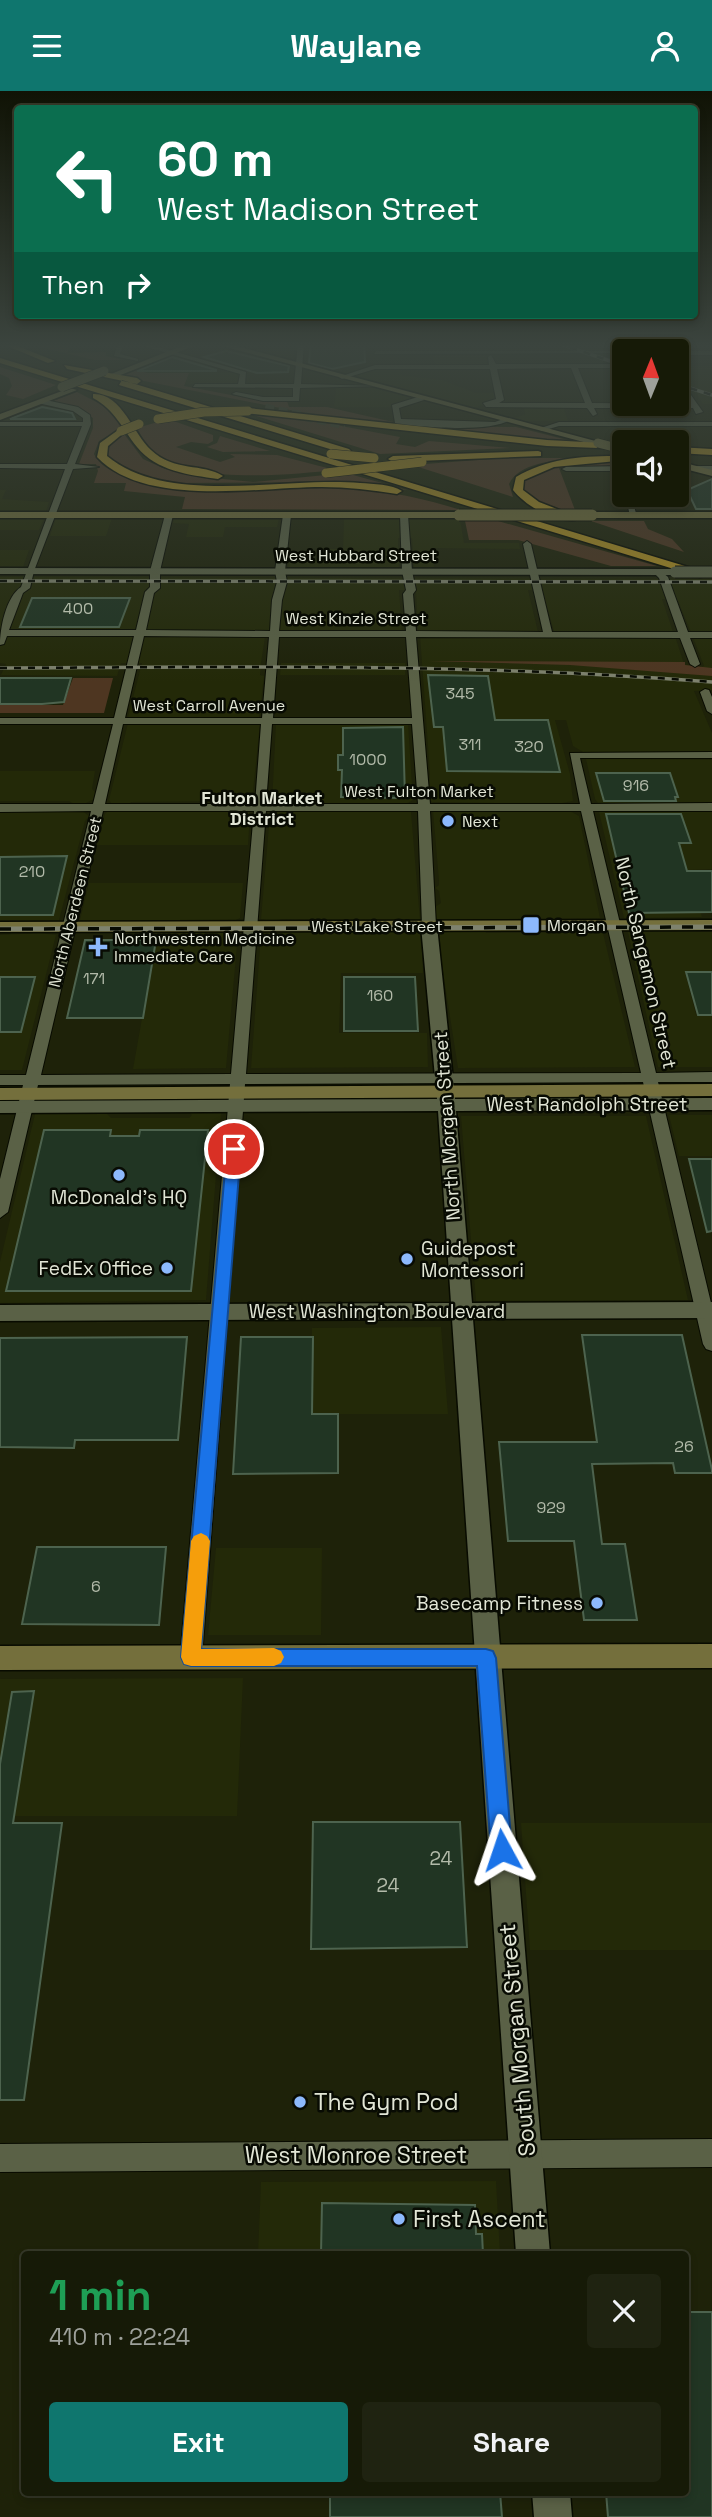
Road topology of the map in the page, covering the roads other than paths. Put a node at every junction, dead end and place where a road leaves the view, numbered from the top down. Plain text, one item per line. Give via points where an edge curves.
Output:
1 (75, 456) edge
2 (102, 456) edge
3 (154, 456) edge
4 (317, 456) edge
5 (346, 456) edge
6 (360, 456) edge
7 (374, 456) edge
8 (402, 456) edge
9 (419, 456) edge
10 (480, 456) edge
11 (570, 456) edge
12 (712, 456) edge
13 (389, 457) junction
14 (612, 458) edge
15 (612, 459) edge
16 (689, 461) edge
17 (0, 466) edge
18 (71, 466) junction
19 (95, 467) dead end
20 (689, 467) edge
21 (612, 468) edge
22 (566, 469) dead end
23 (712, 471) edge
24 (412, 473) dead end
25 (449, 485) dead end
26 (461, 490) junction
27 (632, 507) edge
28 (0, 515) edge
29 (51, 515) junction
30 (169, 515) junction
31 (287, 515) junction
32 (404, 515) junction
33 (635, 515) junction
34 (712, 515) edge
35 (555, 529) junction
36 (608, 535) junction
37 (527, 544) dead end
38 (712, 566) edge
39 (0, 571) edge
40 (29, 571) junction
41 (155, 571) junction
42 (280, 571) junction
43 (407, 571) junction
44 (532, 571) junction
45 (658, 572) junction
46 (712, 572) edge
47 (712, 577) edge
48 (140, 633) junction
49 (274, 633) junction
50 (411, 633) junction
51 (548, 634) junction
52 (712, 635) edge
53 (1, 636) edge
54 (685, 636) junction
55 (695, 664) dead end
56 (705, 692) dead end
57 (712, 711) edge
58 (0, 720) edge
59 (119, 721) junction
60 (267, 721) junction
61 (418, 721) junction
62 (712, 755) edge
63 (0, 807) edge
64 (98, 807) junction
65 (424, 807) junction
66 (587, 807) junction
67 (712, 807) edge
68 (261, 808) junction
69 (614, 925) junction
70 (712, 925) edge
71 (251, 926) junction
72 (429, 926) junction
73 (0, 927) edge
74 (69, 927) junction
75 (712, 1077) edge
76 (0, 1080) edge
77 (654, 1090) junction
78 (712, 1090) edge
79 (445, 1092) junction
80 (238, 1093) junction
81 (0, 1094) edge
82 (29, 1094) junction
83 (712, 1104) edge
84 (0, 1107) edge
85 (0, 1212) edge
86 (708, 1310) edge
87 (462, 1311) junction
88 (0, 1313) edge
89 (220, 1313) junction
90 (712, 1344) edge
91 (712, 1656) edge
92 (191, 1657) junction
93 (0, 1658) edge
94 (486, 1658) junction
95 (712, 2153) edge
96 (526, 2154) junction
97 (0, 2158) edge
98 (533, 2251) edge
99 (551, 2496) edge
100 (553, 2517) edge

1 - 18 street
2 - 35 highway, bridge via 112,468 152,482 202,487 369,487
3 - 10 highway, bridge via 197,473 279,478
4 - 35 highway
5 - 26 highway
6 - 24 highway
7 - 13 highway, bridge
8 - 13 highway
9 - 13 highway
11 - 14 highway
12 - 16 highway
15 - 36 highway via 545,467 525,475 517,484 532,503
17 - 18 street
18 - 19 street
18 - 29 street
20 - 23 main road
21 - 22 street
25 - 26 highway
26 - 36 highway
27 - 33 street
28 - 29 main road
29 - 30 main road
29 - 40 street
30 - 31 main road
30 - 41 street, North Aberdeen Street
31 - 32 main road
31 - 42 street
32 - 33 main road, bridge
32 - 43 street, North Morgan Street
33 - 34 main road
35 - 47 highway
36 - 38 highway
37 - 44 street
39 - 40 street, West Hubbard Street
40 - 41 street, West Hubbard Street
40 - 53 street
41 - 42 street, West Hubbard Street
41 - 48 street, North Aberdeen Street via 155,588
42 - 43 street, West Hubbard Street
42 - 49 street
43 - 44 street, West Hubbard Street
43 - 50 street, North Morgan Street via 403,577
44 - 45 street, West Hubbard Street
44 - 51 street via 528,577
45 - 46 street, West Hubbard Street, bridge
45 - 54 street via 666,603
48 - 49 street, West Kinzie Street
48 - 53 street, West Kinzie Street
48 - 59 street, North Aberdeen Street
49 - 50 street, West Kinzie Street
49 - 60 street
50 - 51 street, West Kinzie Street
50 - 61 street, North Morgan Street
51 - 54 street, West Kinzie Street
52 - 54 street, West Kinzie Street
54 - 55 street
56 - 57 street
58 - 59 street, West Carroll Avenue
59 - 60 street, West Carroll Avenue
59 - 64 street, North Aberdeen Street
60 - 61 street, West Carroll Avenue
60 - 68 street
61 - 65 street, North Morgan Street
62 - 66 street, North Sangamon Street via 574,755
63 - 64 street, West Fulton Market
64 - 68 street, West Fulton Market
64 - 74 street, North Aberdeen Street
65 - 66 street, West Fulton Market
65 - 68 street, West Fulton Market
65 - 72 street, North Morgan Street
66 - 67 street, West Fulton Market
66 - 69 street, North Sangamon Street
68 - 71 street
69 - 70 main road, West Lake Street
69 - 72 main road, West Lake Street
69 - 77 street, North Sangamon Street
71 - 72 main road, West Lake Street
71 - 74 main road, West Lake Street
71 - 80 street
72 - 79 street, North Morgan Street
73 - 74 main road, West Lake Street
74 - 82 street, North Aberdeen Street
75 - 77 street, West Randolph Street
76 - 82 street, West Randolph Street
77 - 78 main road, West Randolph Street
77 - 79 street, West Randolph Street
77 - 79 street, West Randolph Street
77 - 83 street, West Randolph Street
77 - 86 street, North Sangamon Street
79 - 80 street, West Randolph Street
79 - 80 street, West Randolph Street
79 - 87 street, North Morgan Street
80 - 82 street, West Randolph Street
80 - 82 street, West Randolph Street
80 - 89 street
81 - 82 main road, West Randolph Street
82 - 84 street, West Randolph Street
82 - 85 street, North Aberdeen Street
86 - 87 street, West Washington Boulevard
86 - 90 street, North Sangamon Street
87 - 89 street, West Washington Boulevard
87 - 94 street, North Morgan Street
88 - 89 street, West Washington Boulevard
89 - 92 street
91 - 94 main road
92 - 93 main road
92 - 94 main road
94 - 96 street, South Morgan Street
95 - 96 street, West Monroe Street
96 - 97 street, West Monroe Street
96 - 98 street, South Morgan Street
99 - 100 street

